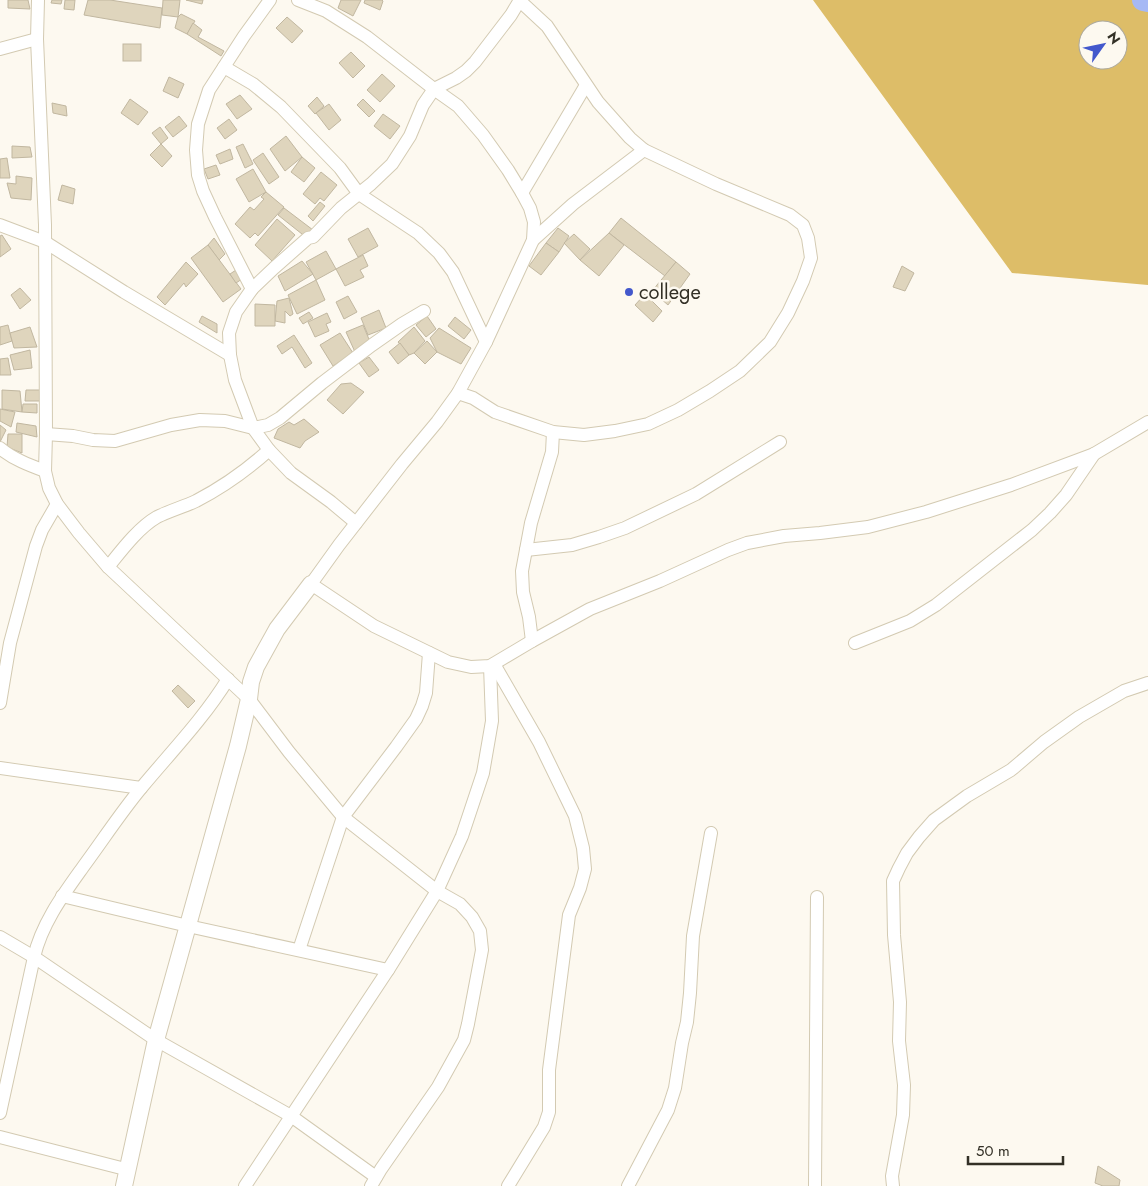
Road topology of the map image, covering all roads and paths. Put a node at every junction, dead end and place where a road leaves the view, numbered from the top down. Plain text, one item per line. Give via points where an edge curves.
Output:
1 (38, 0) edge
2 (270, 0) edge
3 (298, 0) edge
4 (520, 0) edge
5 (37, 39) junction
6 (0, 49) edge
7 (224, 67) junction
8 (586, 85) junction
9 (434, 89) junction
10 (644, 150) junction
11 (522, 193) junction
12 (359, 194) junction
13 (0, 224) edge
14 (533, 240) junction
15 (45, 242) junction
16 (252, 289) junction
17 (424, 311) dead end
18 (486, 342) junction
19 (230, 355) junction
20 (458, 393) junction
21 (1148, 422) edge
22 (253, 428) junction
23 (553, 432) junction
24 (46, 434) junction
25 (780, 442) dead end
26 (0, 448) edge
27 (269, 450) junction
28 (1094, 454) junction
29 (45, 471) junction
30 (57, 504) junction
31 (356, 523) junction
32 (526, 550) junction
33 (108, 567) junction
34 (311, 584) junction
35 (532, 641) junction
36 (5, 642) edge
37 (855, 644) dead end
38 (429, 653) junction
39 (492, 665) junction
40 (228, 679) junction
41 (1148, 682) edge
42 (249, 699) junction
43 (0, 703) edge
44 (0, 768) edge
45 (142, 788) junction
46 (343, 817) junction
47 (711, 833) dead end
48 (438, 891) junction
49 (62, 896) junction
50 (817, 897) dead end
51 (188, 926) junction
52 (0, 937) edge
53 (299, 950) junction
54 (34, 956) junction
55 (388, 970) junction
56 (156, 1040) junction
57 (0, 1113) edge
58 (292, 1116) junction
59 (0, 1137) edge
60 (129, 1170) junction
61 (374, 1182) edge
62 (124, 1186) edge
63 (245, 1186) edge
64 (508, 1186) edge
65 (628, 1186) edge
66 (815, 1186) edge
67 (893, 1186) edge

1 - 5 street
2 - 7 street
3 - 9 street via 326,11 367,37
4 - 8 street via 547,26
4 - 9 street via 475,62
5 - 6 street
5 - 15 street
7 - 12 street via 253,84 281,107 340,168
7 - 16 street via 209,90 198,124 198,175 215,217
8 - 10 street
8 - 11 street
9 - 11 street via 458,106 483,135
9 - 12 street via 392,164
10 - 14 street via 573,204
10 - 23 street via 790,215 802,225 811,258 788,313 770,342 740,371 718,386 648,424 584,435
11 - 14 street via 534,222
12 - 16 street
12 - 18 street via 418,233 439,253 453,272
13 - 15 street
14 - 18 street
15 - 19 street
15 - 24 street
16 - 19 street via 236,312 229,333
17 - 22 street via 372,345 280,418
18 - 20 street
19 - 22 street via 235,380
20 - 23 street via 474,398 495,412
20 - 31 street
21 - 28 street
22 - 24 street via 225,421 200,420 115,441
22 - 27 street
23 - 32 street via 552,452
24 - 29 street
25 - 32 street via 696,494 625,528 572,545
26 - 29 street
27 - 31 street via 291,473
27 - 33 street via 215,490 156,518 136,534
28 - 35 street via 1011,485 868,527 747,543 590,610
28 - 37 street via 1066,495 1032,530 936,605 910,621
29 - 30 street
30 - 33 street
30 - 36 street via 42,530
31 - 34 street
32 - 35 street via 523,592
33 - 40 street
34 - 38 street via 374,626
34 - 42 street via 266,647 251,682
35 - 39 street
36 - 43 street
38 - 39 street via 448,662
38 - 46 street via 426,694 416,719
39 - 48 street via 492,721 483,773 462,836
39 - 64 street via 539,742 575,816 585,869 569,915 549,1070 549,1112 544,1127
40 - 42 street
40 - 45 street
41 - 67 street via 1124,691 1079,716 1011,770 966,796 934,820 899,868 893,882 894,935 904,1085
42 - 46 street
42 - 51 street
44 - 45 street
45 - 49 street
46 - 48 street
46 - 53 street
47 - 65 street via 693,936 687,1022 675,1088 668,1110
48 - 55 street
48 - 61 street via 460,904 480,932 482,950 468,1024 464,1040 438,1087
49 - 51 street
49 - 54 street via 44,927
50 - 66 street
51 - 53 street
51 - 56 street
52 - 54 street
53 - 55 street
54 - 56 street
54 - 57 street
55 - 58 street
56 - 58 street
56 - 60 street
58 - 61 street
58 - 63 street
59 - 60 street
60 - 62 street

